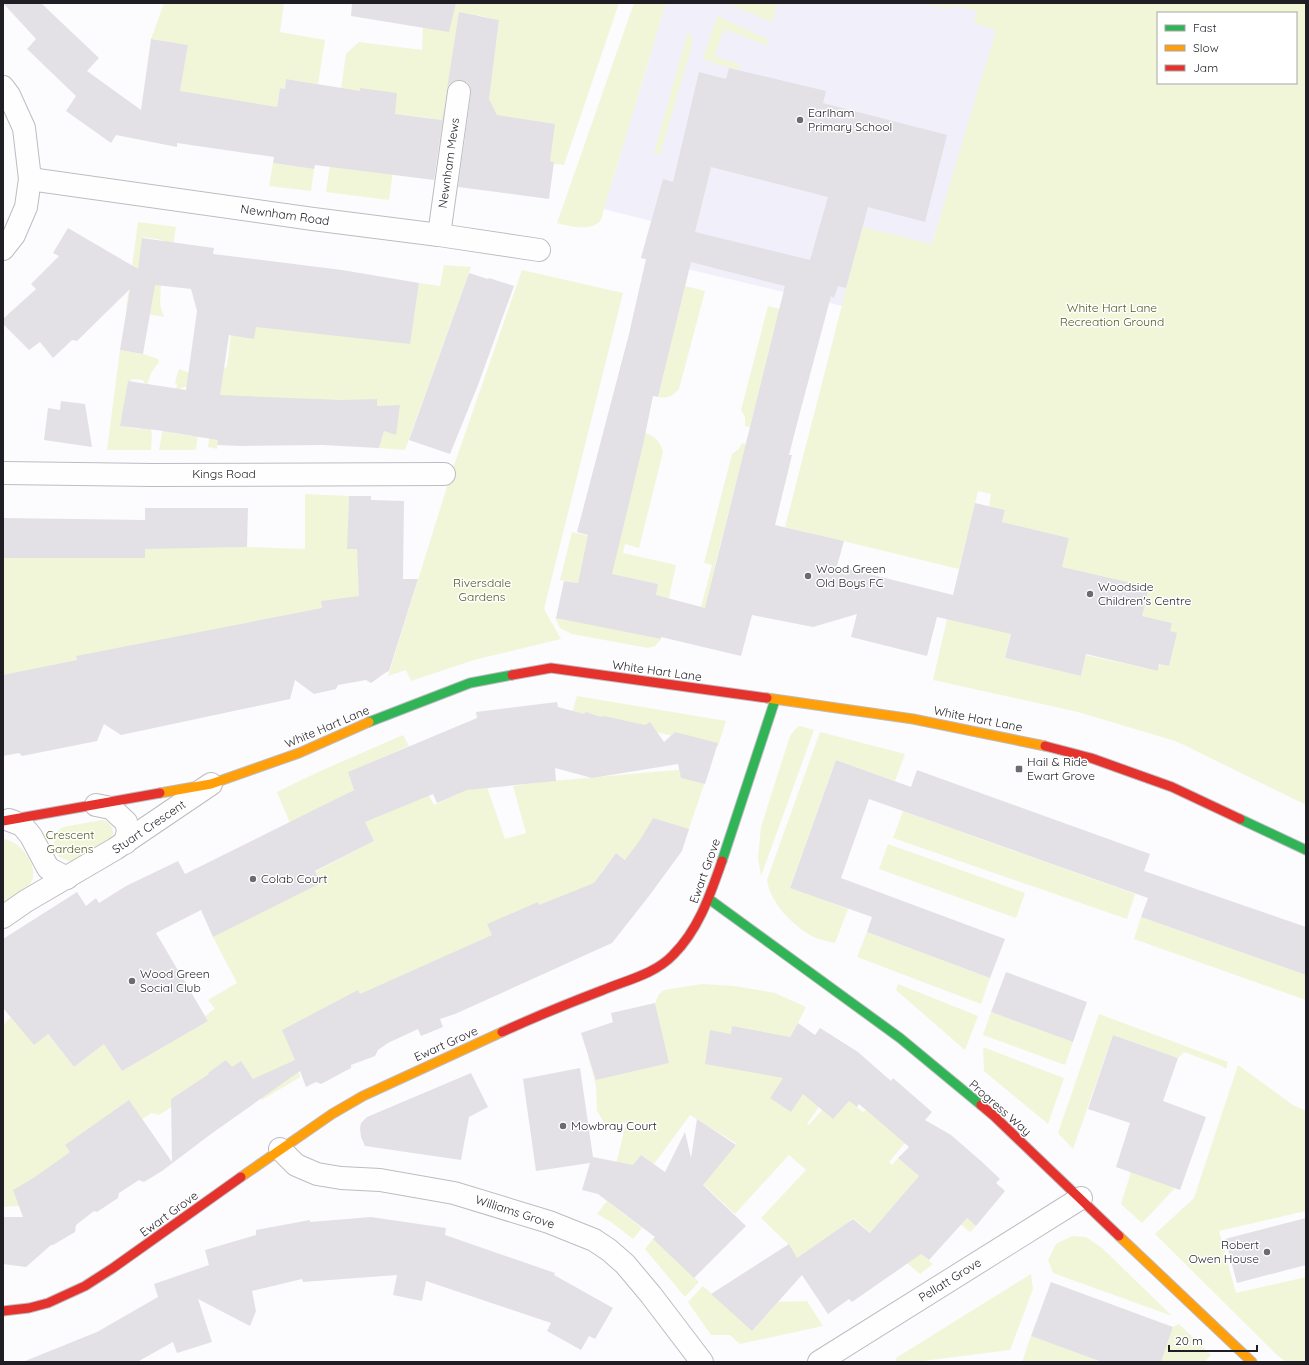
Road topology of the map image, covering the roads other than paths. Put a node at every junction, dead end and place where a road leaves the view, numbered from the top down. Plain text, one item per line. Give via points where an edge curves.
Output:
1 (3, 86) edge
2 (458, 92) dead end
3 (30, 178) junction
4 (439, 235) junction
5 (3, 249) edge
6 (539, 250) dead end
7 (3, 473) edge
8 (444, 474) dead end
9 (775, 700) junction
10 (211, 784) junction
11 (96, 805) junction
12 (46, 813) junction
13 (6, 820) edge
14 (31, 836) junction
15 (125, 843) junction
16 (1306, 850) edge
17 (48, 868) junction
18 (67, 878) junction
19 (42, 892) junction
20 (709, 899) junction
21 (3, 916) edge
22 (280, 1149) junction
23 (1081, 1198) junction
24 (3, 1311) edge
25 (702, 1362) edge
26 (819, 1362) edge
27 (1252, 1362) edge

1 - 3 street via 10,95 24,128
2 - 4 street, Newnham Mews
3 - 4 street, Newnham Road via 313,220
3 - 5 street via 26,207 14,235
4 - 6 street, Newnham Road
7 - 8 street, Kings Road
9 - 10 street, White Hart Lane via 551,668 470,683 378,718 299,753
9 - 16 street, White Hart Lane via 913,719 1029,742 1091,758 1172,787
9 - 20 street, Ewart Grove
10 - 11 street, White Hart Lane
10 - 15 street, Stuart Crescent
11 - 12 street, White Hart Lane
11 - 15 street via 112,808 126,822 128,831
12 - 13 street, White Hart Lane
12 - 14 street via 35,824
13 - 14 street via 22,825
14 - 17 street
15 - 18 street, Stuart Crescent
17 - 18 street
17 - 19 street
18 - 19 street, Stuart Crescent
19 - 21 street, Stuart Crescent
20 - 22 street, Ewart Grove via 686,938 656,969 528,1020 363,1096
20 - 23 street, Progress Way via 900,1038 994,1116
22 - 24 street, Ewart Grove via 87,1285 54,1302
22 - 25 street, Williams Grove via 296,1165 317,1174 380,1180 454,1193 549,1222 594,1240 625,1264
23 - 26 street, Pellatt Grove
23 - 27 street, Progress Way

